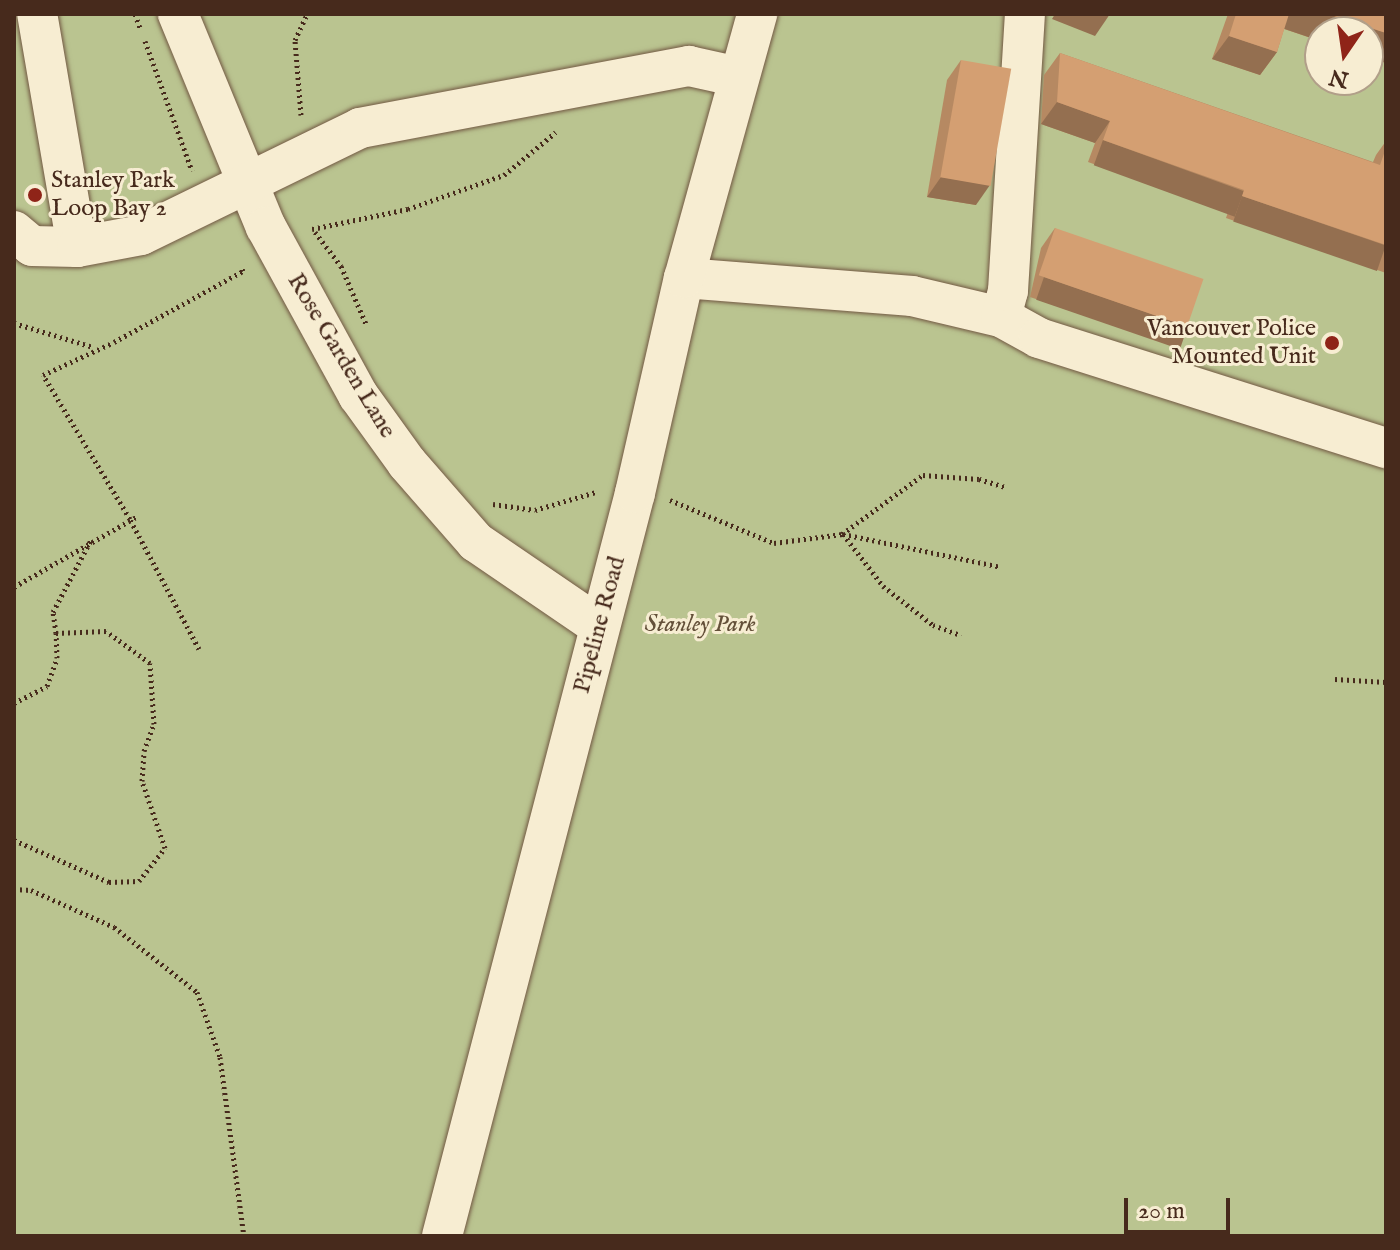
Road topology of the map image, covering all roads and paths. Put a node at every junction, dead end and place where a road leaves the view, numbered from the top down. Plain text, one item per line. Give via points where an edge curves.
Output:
1 (37, 14) edge
2 (135, 14) edge
3 (178, 14) edge
4 (307, 14) edge
5 (757, 14) edge
6 (1025, 14) edge
7 (739, 77) junction
8 (563, 129) dead end
9 (303, 156) junction
10 (196, 182) dead end
11 (248, 183) junction
12 (312, 229) dead end
13 (14, 231) edge
14 (77, 247) junction
15 (341, 266) dead end
16 (243, 271) dead end
17 (684, 278) junction
18 (1001, 317) junction
19 (14, 323) edge
20 (370, 333) dead end
21 (95, 347) junction
22 (1386, 448) edge
23 (1005, 487) dead end
24 (609, 489) dead end
25 (481, 497) dead end
26 (661, 497) dead end
27 (133, 518) junction
28 (842, 534) junction
29 (91, 540) junction
30 (1001, 567) dead end
31 (14, 587) edge
32 (599, 626) junction
33 (56, 633) junction
34 (961, 635) dead end
35 (199, 649) dead end
36 (1335, 679) dead end
37 (1386, 682) edge
38 (14, 703) edge
39 (14, 840) edge
40 (14, 889) edge
41 (244, 1236) edge
42 (442, 1236) edge

1 - 14 street
2 - 10 path
3 - 11 street, Rose Garden Lane
4 - 9 path via 295,40
5 - 7 street, Pipeline Road
6 - 18 street via 1008,291
7 - 9 street via 689,66 360,128
7 - 17 street, Pipeline Road
8 - 12 path via 548,135 504,175 408,209
9 - 11 street
11 - 14 street via 141,235
11 - 32 street, Rose Garden Lane via 266,227 358,395 407,463 476,542
13 - 14 street via 32,246
15 - 20 path
16 - 21 path via 114,342
17 - 18 street via 912,296
17 - 32 street, Pipeline Road
18 - 22 street via 1039,338
19 - 21 path
21 - 27 path via 43,375
23 - 28 path via 979,479 923,475
24 - 25 path via 535,510
26 - 28 path via 774,543
27 - 29 path
27 - 35 path
28 - 30 path
28 - 34 path via 883,586 933,625
29 - 31 path
29 - 33 path via 53,612
32 - 42 street, Pipeline Road
33 - 38 path via 57,658 47,686
33 - 39 path via 106,631 150,663 154,724 144,751 142,781 165,848 139,881 109,882
36 - 37 path
40 - 41 path via 31,890 114,927 197,992 220,1057

